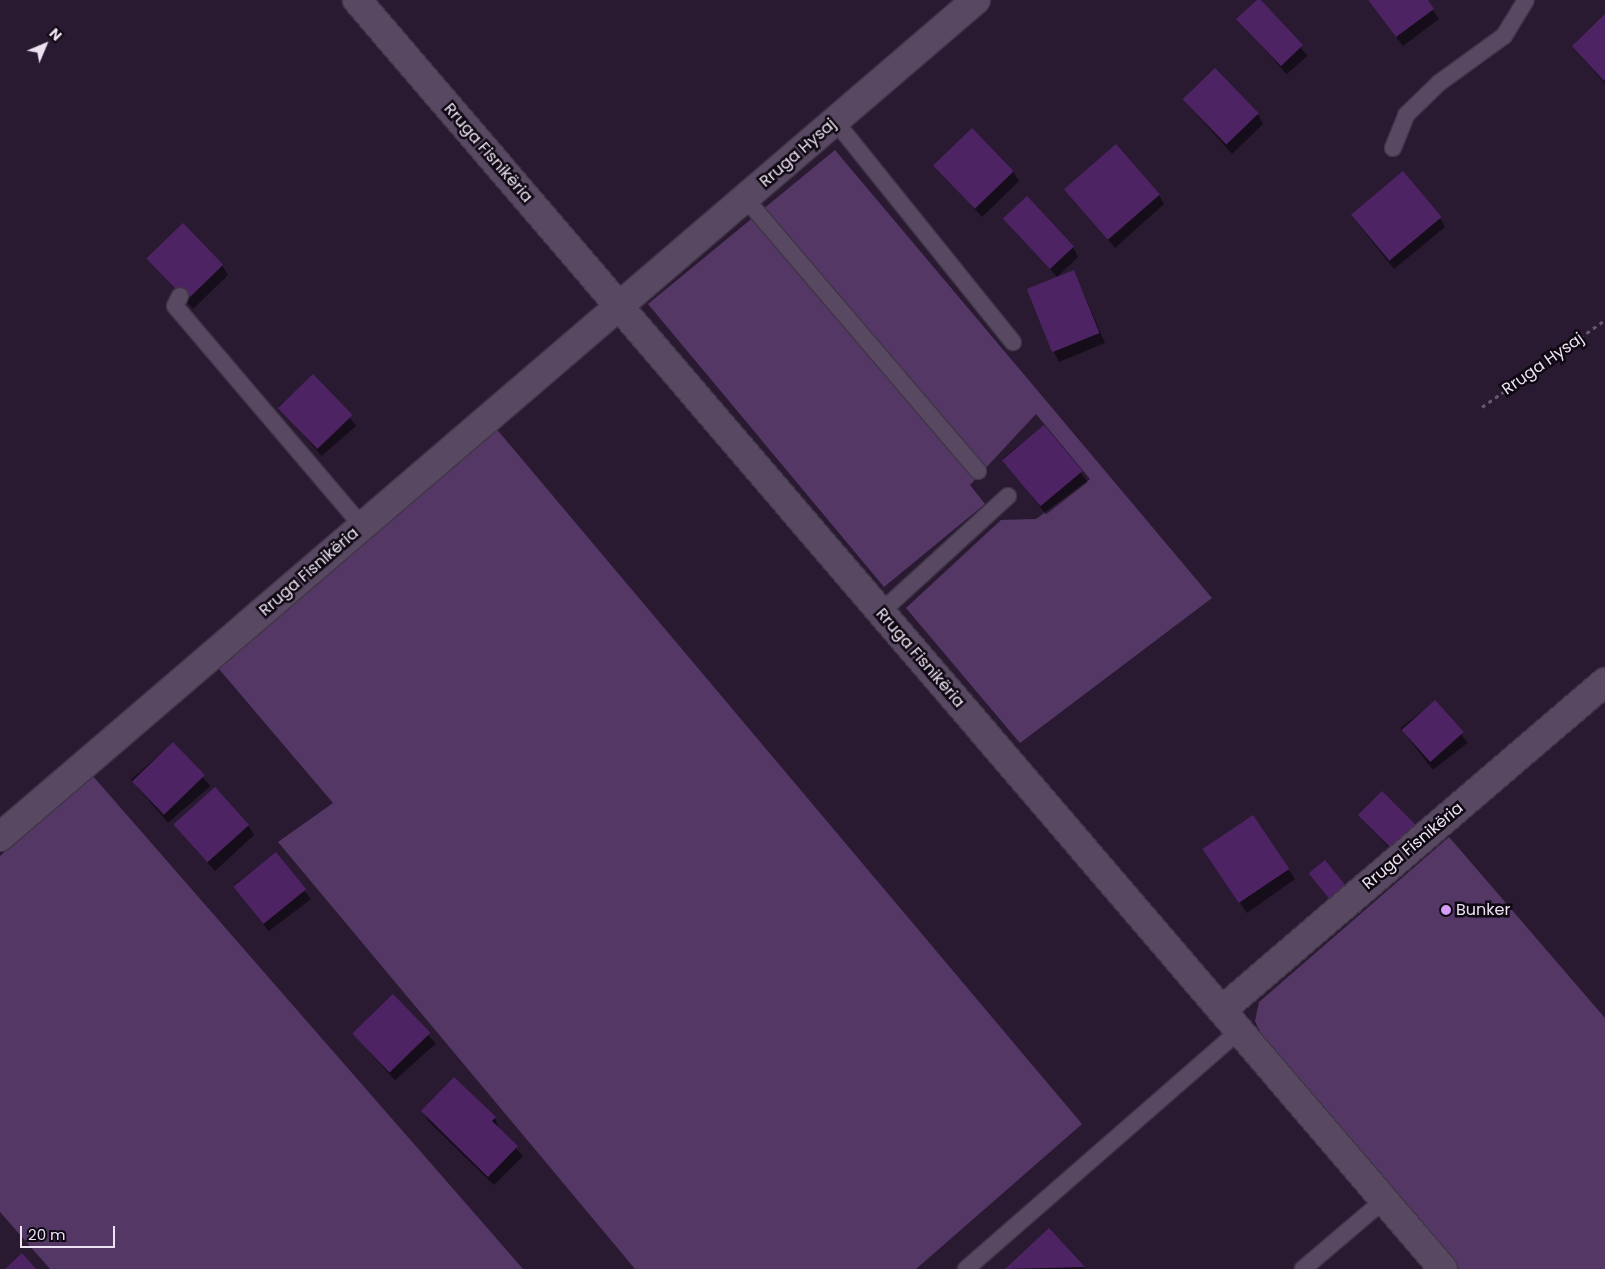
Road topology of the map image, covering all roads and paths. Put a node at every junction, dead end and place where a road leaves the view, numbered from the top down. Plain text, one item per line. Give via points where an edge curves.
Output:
1 (357, 0) edge
2 (976, 0) edge
3 (1526, 0) edge
4 (835, 121) junction
5 (1393, 148) dead end
6 (745, 198) junction
7 (180, 296) dead end
8 (619, 306) junction
9 (1605, 320) edge
10 (1013, 342) dead end
11 (1482, 407) dead end
12 (978, 471) dead end
13 (1008, 496) dead end
14 (362, 526) junction
15 (881, 612) junction
16 (1605, 682) edge
17 (0, 837) edge
18 (1222, 1010) junction
19 (1239, 1031) junction
20 (1384, 1200) junction
21 (985, 1262) edge
22 (966, 1269) edge
23 (1303, 1269) edge
24 (1443, 1269) edge

1 - 8 street, Rruga Fisnikëria
2 - 4 street, Rruga Hysaj
3 - 5 lane via 1504,36 1439,83 1406,114
4 - 6 street, Rruga Hysaj
4 - 10 lane
6 - 8 street, Rruga Hysaj
6 - 12 lane
7 - 14 lane via 175,306
8 - 14 street, Rruga Fisnikëria
8 - 15 street, Rruga Fisnikëria
9 - 11 path, Rruga Hysaj
13 - 15 lane
14 - 17 street, Rruga Fisnikëria
15 - 18 street, Rruga Fisnikëria
16 - 18 street, Rruga Fisnikëria
18 - 19 street, Rruga Fisnikëria
19 - 20 street, Rruga Fisnikëria
19 - 21 lane
20 - 23 lane
20 - 24 street, Rruga Fisnikëria
21 - 22 lane

